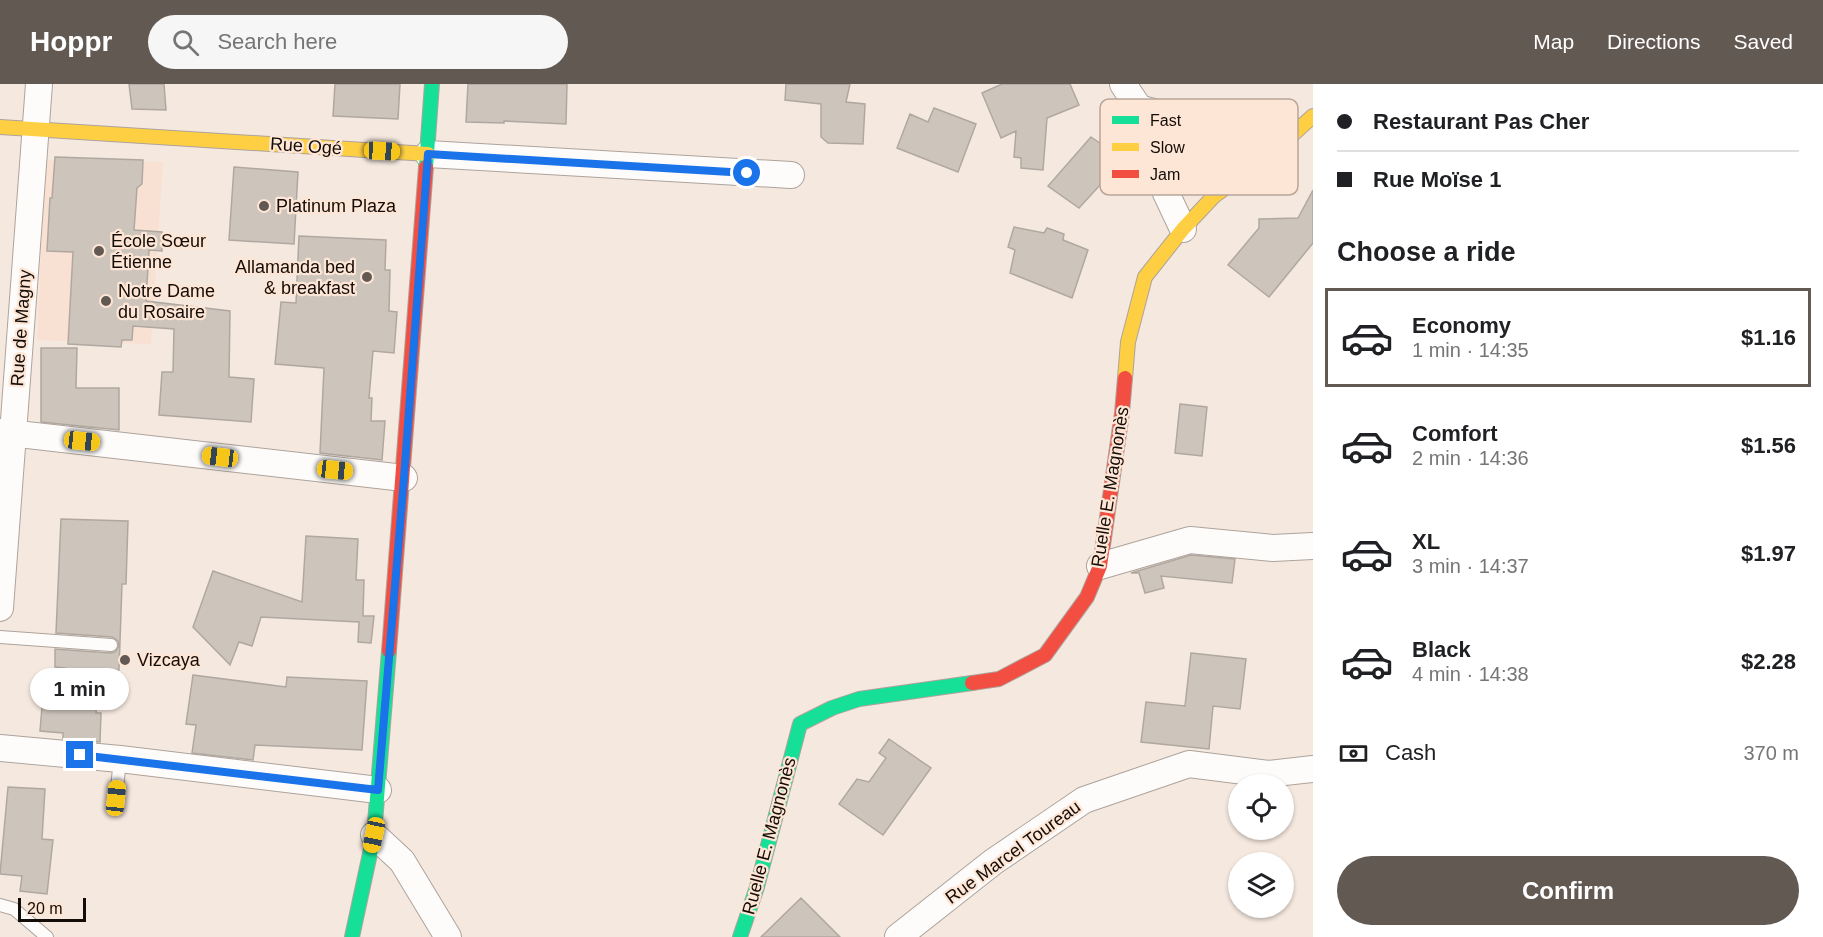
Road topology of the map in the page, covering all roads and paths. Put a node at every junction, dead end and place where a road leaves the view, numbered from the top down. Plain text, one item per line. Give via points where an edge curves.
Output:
1 (39, 84) edge
2 (432, 84) edge
3 (1124, 84) edge
4 (1133, 99) edge
5 (1313, 116) edge
6 (0, 127) edge
7 (36, 129) junction
8 (1298, 130) edge
9 (428, 154) junction
10 (791, 175) dead end
11 (1167, 195) edge
12 (1215, 195) edge
13 (1184, 228) junction
14 (6, 432) edge
15 (404, 478) junction
16 (1313, 546) edge
17 (1100, 566) junction
18 (0, 608) edge
19 (0, 637) edge
20 (111, 645) dead end
21 (0, 748) edge
22 (120, 759) junction
23 (1313, 769) edge
24 (378, 790) junction
25 (116, 798) dead end
26 (374, 835) junction
27 (0, 905) edge
28 (47, 937) edge
29 (352, 937) edge
30 (448, 937) edge
31 (740, 937) edge
32 (898, 937) edge

1 - 7 street, Rue de Magny
2 - 9 street
3 - 4 street
5 - 8 street, Ruelle E. Magnonès
6 - 7 street, Rue Ogé
7 - 9 street, Rue Ogé
7 - 14 street, Rue de Magny
9 - 10 street, Rue Ogé
9 - 15 street
11 - 13 street
12 - 13 street, Ruelle E. Magnonès
13 - 17 street, Ruelle E. Magnonès via 1145,277 1128,342
14 - 15 street
14 - 18 street, Rue de Magny
15 - 24 street
16 - 17 street via 1273,548 1190,540
17 - 31 street, Ruelle E. Magnonès via 1088,597 1046,655 999,679 859,699 800,724
19 - 20 lane
21 - 22 street
22 - 24 street
22 - 25 lane
23 - 32 street, Rue Marcel Toureau via 1268,774 1189,764 1084,800 993,862
24 - 26 street
26 - 29 street
26 - 30 street via 402,861
27 - 28 lane via 14,909

